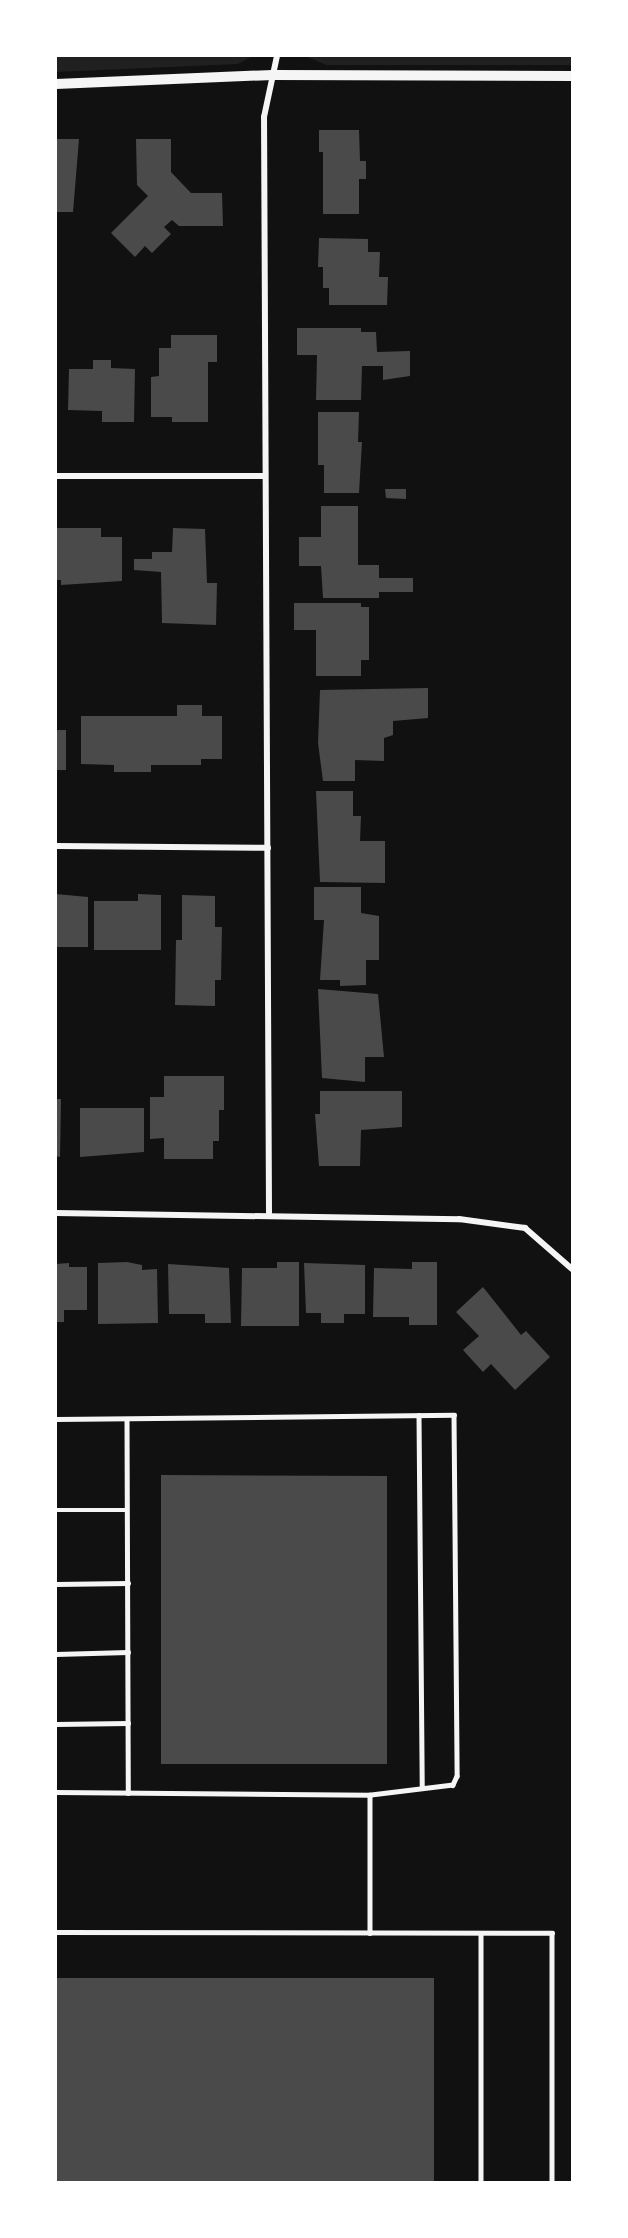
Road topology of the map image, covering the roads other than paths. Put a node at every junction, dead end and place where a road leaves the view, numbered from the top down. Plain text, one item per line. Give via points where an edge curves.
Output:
1 (278, 56) edge
2 (273, 75) junction
3 (573, 76) edge
4 (56, 84) edge
5 (56, 476) edge
6 (263, 476) junction
7 (56, 846) edge
8 (268, 848) junction
9 (56, 1213) edge
10 (269, 1213) junction
11 (573, 1269) edge
12 (419, 1415) junction
13 (56, 1419) edge
14 (127, 1419) junction
15 (56, 1510) edge
16 (127, 1510) junction
17 (128, 1582) junction
18 (56, 1584) edge
19 (128, 1652) junction
20 (56, 1654) edge
21 (128, 1723) junction
22 (56, 1724) edge
23 (422, 1787) junction
24 (56, 1792) edge
25 (128, 1793) junction
26 (370, 1795) junction
27 (56, 1932) edge
28 (370, 1933) junction
29 (481, 1933) junction
30 (481, 2182) edge
31 (552, 2182) edge

1 - 2 street
2 - 3 street
2 - 4 street
2 - 6 street via 264,117
5 - 6 street
6 - 8 street
7 - 8 street
8 - 10 street
9 - 10 street
10 - 11 street via 459,1219 525,1228
12 - 14 lane
12 - 23 lane
12 - 23 lane via 454,1414 455,1449 457,1776 453,1785
13 - 14 lane
14 - 16 lane
15 - 16 lane
16 - 17 lane
17 - 18 lane
17 - 19 lane
19 - 20 lane
19 - 21 lane
21 - 22 lane
21 - 25 lane
23 - 26 lane
24 - 25 lane
25 - 26 lane
26 - 28 lane
27 - 28 lane
28 - 29 lane
29 - 30 lane
29 - 31 lane via 552,1933

